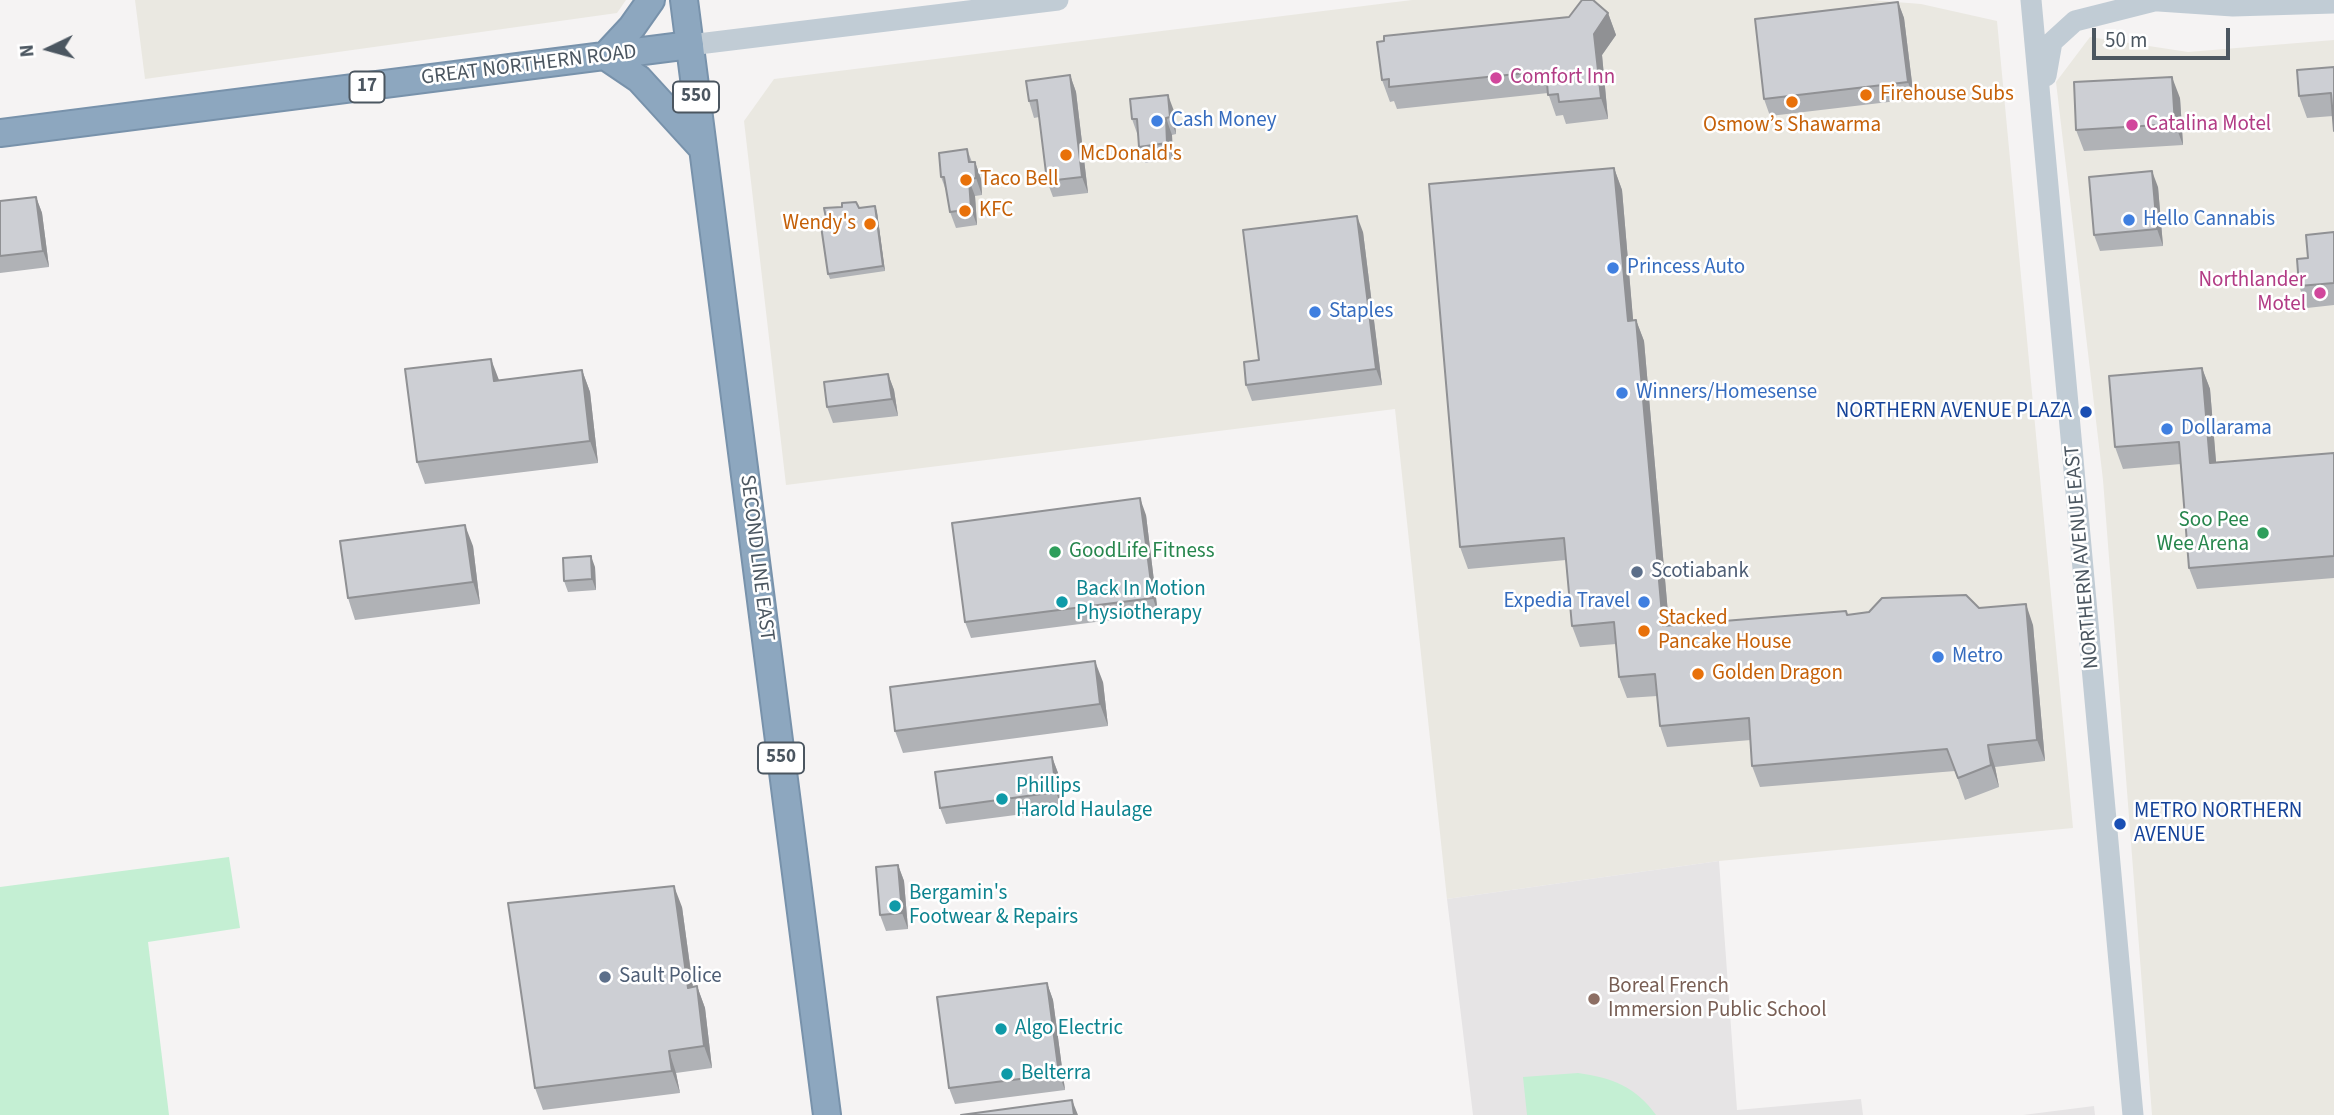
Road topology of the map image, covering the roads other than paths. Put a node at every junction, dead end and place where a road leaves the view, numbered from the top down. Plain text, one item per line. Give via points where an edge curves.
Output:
1 (652, 0) edge
2 (684, 0) edge
3 (1058, 0) edge
4 (2031, 0) edge
5 (2149, 1) edge
6 (2334, 3) edge
7 (690, 45) junction
8 (605, 56) junction
9 (2041, 106) junction
10 (0, 133) edge
11 (703, 149) junction
12 (827, 1115) edge
13 (2133, 1115) edge

1 - 8 highway
2 - 7 highway, SECOND LINE EAST
3 - 7 street, GREAT NORTHERN ROAD
4 - 9 street, NORTHERN AVENUE EAST
5 - 6 street via 2233,6
5 - 9 street via 2075,21 2052,42
7 - 8 highway, GREAT NORTHERN ROAD / 17
7 - 11 highway, SECOND LINE EAST / 550
8 - 10 highway, GREAT NORTHERN ROAD / 17
8 - 11 highway via 639,79
9 - 13 street, NORTHERN AVENUE EAST
11 - 12 highway, SECOND LINE EAST / 550

